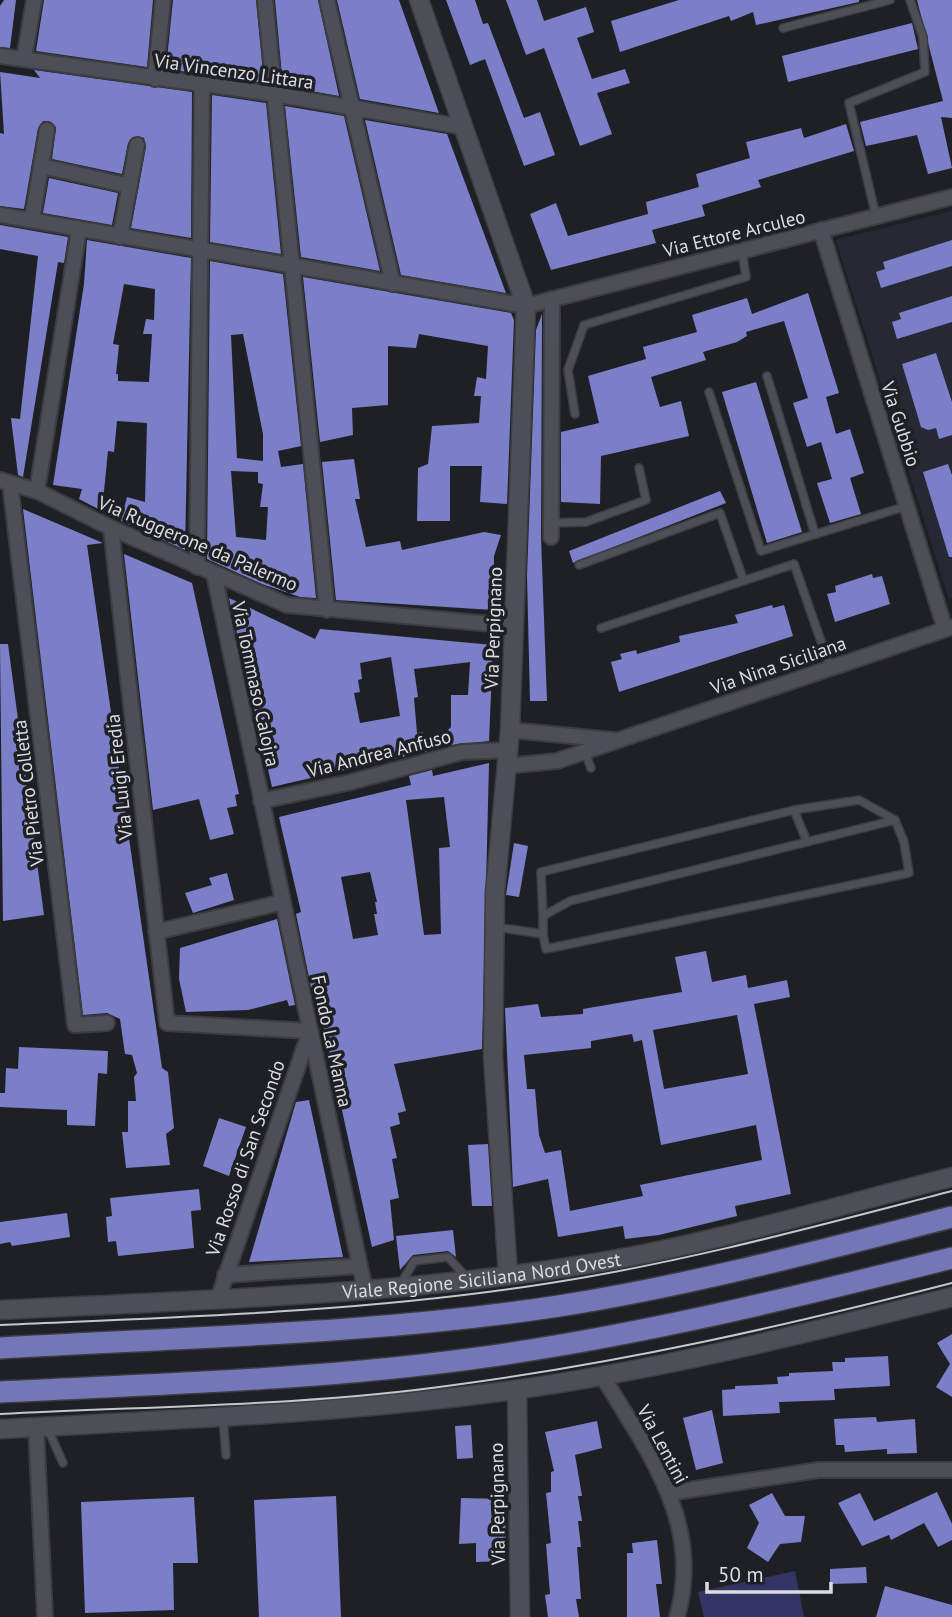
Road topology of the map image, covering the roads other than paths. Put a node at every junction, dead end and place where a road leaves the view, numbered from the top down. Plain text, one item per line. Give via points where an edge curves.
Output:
1 (34, 0) edge
2 (163, 0) edge
3 (265, 0) edge
4 (327, 0) edge
5 (419, 0) edge
6 (890, 0) edge
7 (910, 0) edge
8 (783, 29) dead end
9 (0, 55) edge
10 (24, 59) junction
11 (155, 79) junction
12 (202, 85) junction
13 (275, 94) junction
14 (350, 108) junction
15 (463, 127) junction
16 (47, 130) dead end
17 (138, 145) dead end
18 (41, 166) junction
19 (130, 186) junction
20 (952, 197) edge
21 (0, 215) edge
22 (876, 216) junction
23 (32, 220) junction
24 (79, 229) junction
25 (821, 230) junction
26 (120, 237) junction
27 (742, 250) junction
28 (200, 252) junction
29 (292, 267) junction
30 (393, 284) junction
31 (552, 299) junction
32 (526, 306) junction
33 (768, 376) dead end
34 (709, 392) dead end
35 (575, 414) dead end
36 (639, 468) dead end
37 (5, 482) edge
38 (37, 491) junction
39 (907, 506) junction
40 (111, 528) junction
41 (551, 530) joint
42 (815, 534) junction
43 (579, 565) dead end
44 (197, 567) junction
45 (214, 574) junction
46 (743, 579) junction
47 (327, 610) junction
48 (513, 626) junction
49 (601, 628) dead end
50 (948, 628) edge
51 (830, 667) junction
52 (510, 730) junction
53 (618, 741) junction
54 (585, 751) junction
55 (507, 758) junction
56 (591, 768) dead end
57 (261, 801) junction
58 (794, 810) junction
59 (895, 820) junction
60 (807, 842) junction
61 (283, 902) junction
62 (543, 916) junction
63 (495, 927) junction
64 (156, 932) junction
65 (543, 934) junction
66 (107, 1023) dead end
67 (310, 1031) junction
68 (952, 1177) edge
69 (952, 1217) edge
70 (952, 1258) edge
71 (360, 1266) junction
72 (508, 1274) junction
73 (225, 1275) junction
74 (365, 1290) junction
75 (952, 1297) edge
76 (218, 1299) junction
77 (0, 1310) edge
78 (0, 1348) edge
79 (603, 1377) junction
80 (517, 1390) junction
81 (0, 1392) edge
82 (223, 1418) junction
83 (42, 1427) junction
84 (0, 1429) edge
85 (226, 1455) dead end
86 (63, 1462) dead end
87 (952, 1470) edge
88 (669, 1493) junction
89 (45, 1617) edge
90 (520, 1617) edge
91 (677, 1617) edge

1 - 10 street
2 - 11 street
3 - 13 street
4 - 14 street
5 - 15 street, Via Perpignano
6 - 8 lane
7 - 22 lane via 923,37 925,72 849,103
9 - 10 street, Via Vincenzo Littara
10 - 11 street, Via Vincenzo Littara
11 - 12 street, Via Vincenzo Littara
12 - 13 street, Via Vincenzo Littara
12 - 28 street
13 - 14 street, Via Vincenzo Littara
13 - 29 street
14 - 15 street, Via Vincenzo Littara
14 - 30 street
15 - 32 street, Via Perpignano
16 - 18 street
17 - 19 street
18 - 19 street
18 - 23 street
19 - 26 street
20 - 22 street, Via Ettore Arculeo
21 - 23 street
22 - 25 street, Via Ettore Arculeo
23 - 24 street
24 - 26 street
24 - 38 street
25 - 27 street, Via Ettore Arculeo
25 - 39 street, Via Gubbio
26 - 28 street
27 - 31 street, Via Ettore Arculeo
27 - 35 lane via 746,277 584,325 568,370
28 - 29 street
28 - 44 street
29 - 30 street
29 - 47 street
30 - 32 street
31 - 32 street, Via Ettore Arculeo
31 - 41 street
32 - 48 street, Via Perpignano
33 - 42 lane
34 - 42 lane via 761,551
36 - 41 lane via 646,500
37 - 38 street, Via Ruggerone da Palermo
37 - 66 street, Via Pietro Colletta via 75,1025
38 - 40 street, Via Ruggerone da Palermo
39 - 42 lane
39 - 50 street, Via Gubbio
40 - 44 street, Via Ruggerone da Palermo
40 - 64 street, Via Luigi Eredia
43 - 46 lane via 720,513
44 - 45 street, Via Ruggerone da Palermo
45 - 47 street, Via Ruggerone da Palermo via 287,605
45 - 57 street, Via Tommaso Calojra
46 - 49 lane
46 - 51 lane via 794,564
47 - 48 street, Via Ruggerone da Palermo
48 - 52 street, Via Perpignano
50 - 51 street, Via Nina Siciliana
51 - 53 street, Via Nina Siciliana
52 - 53 street, Via Nina Siciliana
52 - 55 street, Via Perpignano
53 - 54 street, Via Nina Siciliana
54 - 55 street, Via Nina Siciliana via 557,761
54 - 56 lane
55 - 57 street, Via Andrea Anfuso via 462,752
55 - 63 street, Via Perpignano
57 - 61 street, Fondo La Manna
58 - 59 lane via 859,800
58 - 60 lane
58 - 62 lane via 541,872
59 - 60 lane
59 - 65 lane via 909,873 546,948
60 - 62 lane via 570,901
61 - 64 street
61 - 67 street, Fondo La Manna
62 - 65 lane
63 - 65 lane
63 - 72 street, Via Perpignano via 492,1057
64 - 67 street, Via Luigi Eredia via 167,1023
67 - 71 street, Fondo La Manna
67 - 73 street, Via Rosso di San Secondo
68 - 72 street, Viale Regione Siciliana Nord Ovest via 643,1254
69 - 78 main road, Viale Regione Siciliana Nord Ovest via 707,1277 557,1306 350,1330
70 - 81 main road via 668,1326 468,1359 286,1378
71 - 73 street, Viale Regione Siciliana Nord Ovest
71 - 74 street, Fondo La Manna
72 - 74 street, Viale Regione Siciliana Nord Ovest
73 - 76 street, Via Rosso di San Secondo
74 - 76 street, Viale Regione Siciliana Nord Ovest
75 - 79 street via 778,1341
76 - 77 street, Viale Regione Siciliana Nord Ovest
79 - 80 street
79 - 88 street, Via Lentini
80 - 82 street
80 - 90 street, Via Perpignano
82 - 83 street
82 - 85 lane
83 - 84 street
83 - 86 lane
83 - 89 street
87 - 88 street via 819,1470
88 - 91 street, Via Lentini via 683,1535

